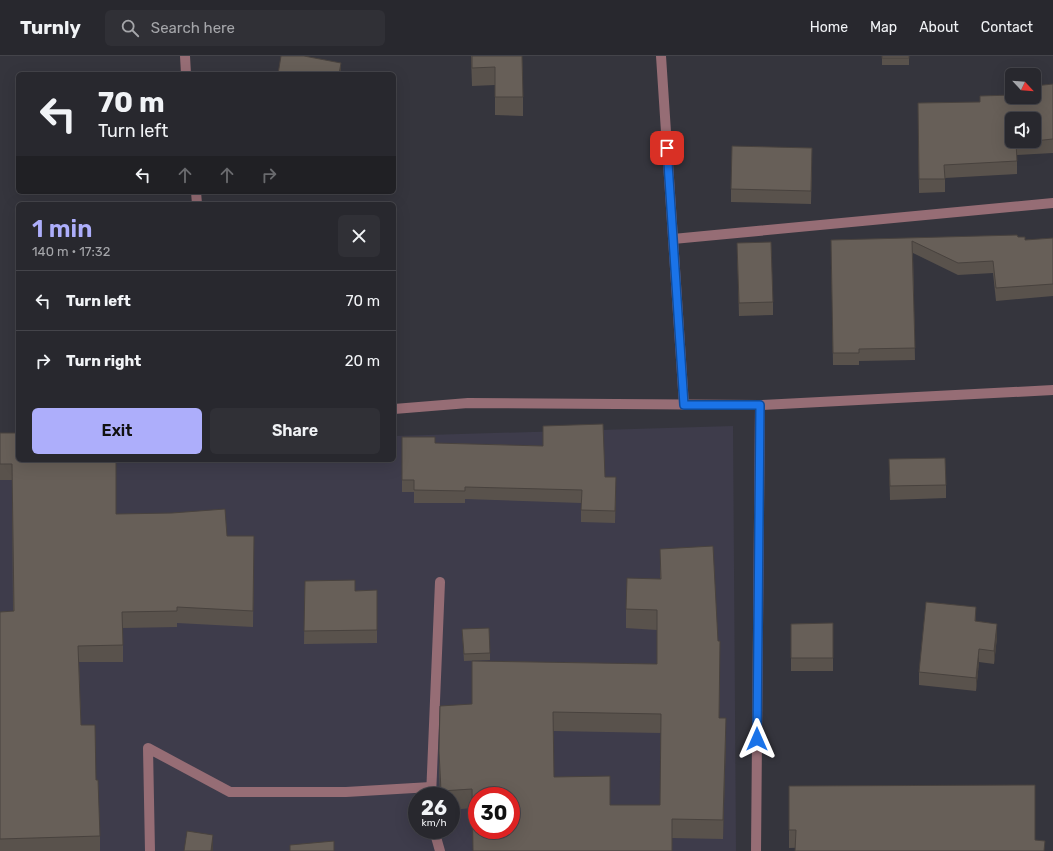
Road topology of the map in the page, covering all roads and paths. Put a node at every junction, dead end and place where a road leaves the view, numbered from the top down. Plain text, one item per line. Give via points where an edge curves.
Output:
1 (185, 56) edge
2 (661, 56) edge
3 (186, 72) edge
4 (1053, 203) edge
5 (673, 239) junction
6 (1053, 390) edge
7 (684, 405) junction
8 (760, 405) junction
9 (396, 408) edge
10 (440, 582) dead end
11 (431, 787) edge
12 (408, 791) edge
13 (437, 839) edge
14 (150, 851) edge
15 (440, 851) edge
16 (756, 851) edge

1 - 3 street
2 - 5 street
4 - 5 street
5 - 7 street
6 - 8 street
7 - 8 street
7 - 9 street via 468,403
8 - 16 street
10 - 11 street
12 - 14 street via 230,792 148,748
13 - 15 street

